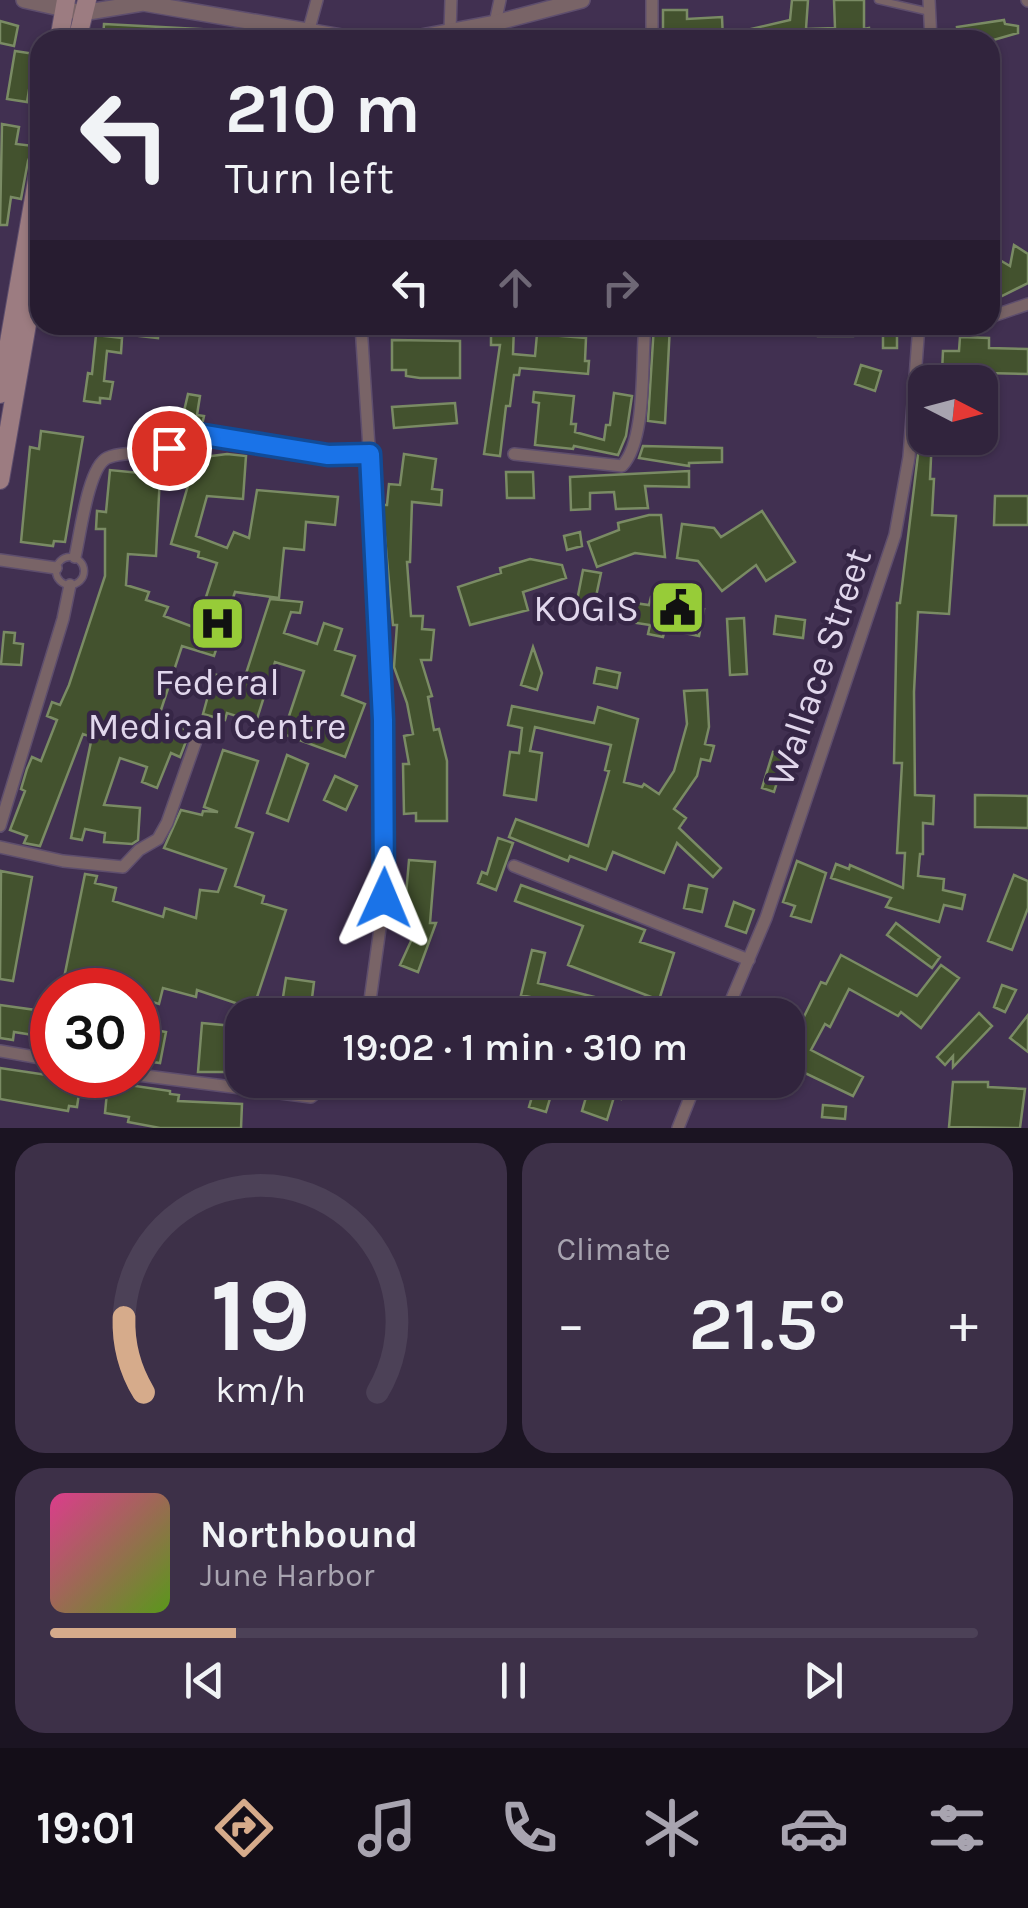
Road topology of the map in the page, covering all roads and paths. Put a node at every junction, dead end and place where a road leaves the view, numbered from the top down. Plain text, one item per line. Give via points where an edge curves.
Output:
1 (24, 0) edge
2 (316, 0) edge
3 (451, 0) edge
4 (500, 0) edge
5 (582, 0) edge
6 (652, 0) edge
7 (878, 0) edge
8 (138, 2) edge
9 (75, 6) edge
10 (930, 6) edge
11 (496, 22) junction
12 (64, 30) edge
13 (309, 30) joint
14 (450, 30) edge
15 (459, 30) edge
16 (652, 30) edge
17 (30, 221) edge
18 (1028, 304) edge
19 (30, 306) edge
20 (1000, 314) edge
21 (362, 335) edge
22 (644, 335) edge
23 (918, 335) edge
24 (0, 394) edge
25 (370, 454) junction
26 (514, 454) dead end
27 (0, 480) edge
28 (75, 557) junction
29 (0, 560) edge
30 (56, 568) junction
31 (70, 585) junction
32 (199, 732) dead end
33 (0, 826) edge
34 (0, 847) edge
35 (514, 866) dead end
36 (749, 960) junction
37 (370, 998) edge
38 (732, 998) edge
39 (0, 1051) edge
40 (30, 1056) edge
41 (160, 1078) edge
42 (225, 1086) edge
43 (690, 1098) edge
44 (678, 1128) edge

1 - 9 street
2 - 13 street
3 - 14 street
4 - 11 street
5 - 11 street
6 - 16 street
7 - 10 lane
8 - 9 street
8 - 13 street
9 - 12 main road
11 - 15 street
17 - 24 main road
18 - 20 street
19 - 27 main road
21 - 25 street
22 - 26 street via 636,432 622,466
23 - 36 street, Wallace Street via 895,535
25 - 28 street via 328,455 192,433 176,437 164,453 109,457 93,476
25 - 37 street via 385,819 384,898
28 - 30 lane
28 - 31 lane via 84,569
29 - 30 street
30 - 31 lane
31 - 33 street
32 - 34 street via 158,839 123,867
35 - 36 street
36 - 38 street, Wallace Street
39 - 40 street
41 - 42 street
43 - 44 street

